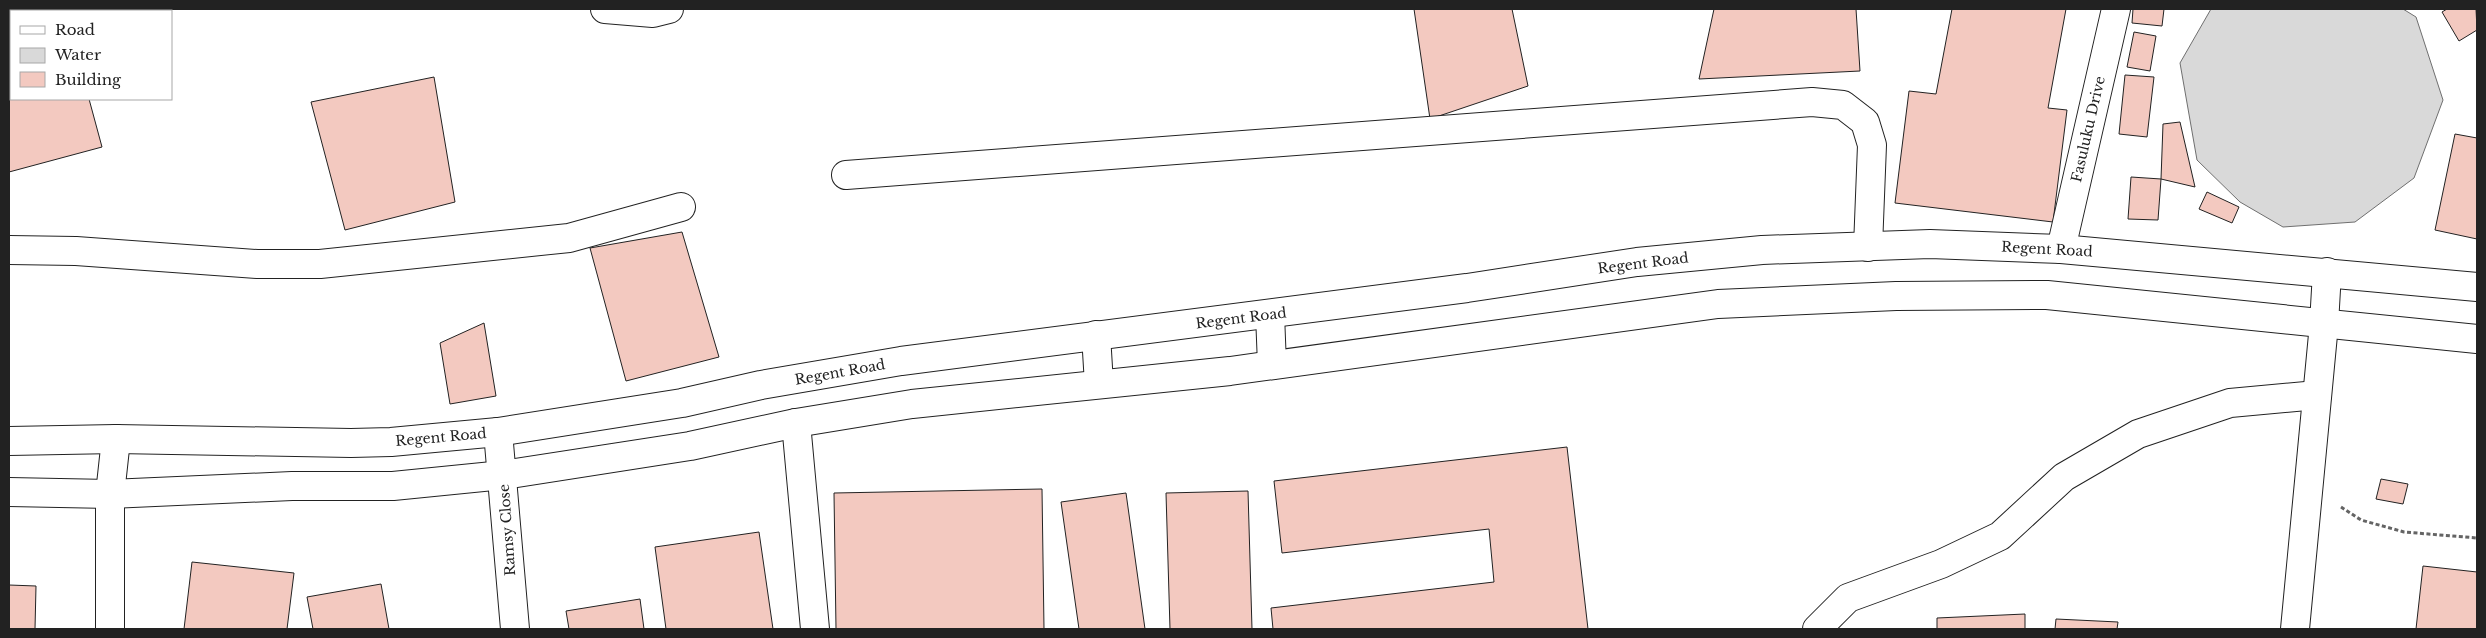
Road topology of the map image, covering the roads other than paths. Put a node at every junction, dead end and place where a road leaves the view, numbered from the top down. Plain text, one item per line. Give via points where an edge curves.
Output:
1 (605, 9) edge
2 (669, 9) edge
3 (2116, 9) edge
4 (846, 175) dead end
5 (681, 207) dead end
6 (1868, 247) junction
7 (2061, 249) junction
8 (9, 250) edge
9 (2326, 272) junction
10 (2477, 287) edge
11 (1270, 314) junction
12 (2324, 324) junction
13 (1096, 335) junction
14 (2477, 339) edge
15 (1272, 365) junction
16 (1099, 384) junction
17 (2317, 395) junction
18 (796, 423) junction
19 (498, 432) junction
20 (116, 439) junction
21 (9, 441) edge
22 (503, 475) junction
23 (9, 492) edge
24 (110, 494) junction
25 (110, 629) edge
26 (515, 629) edge
27 (815, 629) edge
28 (1818, 629) edge
29 (2295, 629) edge

1 - 2 main road via 653,12
3 - 7 main road, Fasuluku Drive
4 - 6 main road via 1812,102 1843,105 1865,122 1872,145
5 - 8 main road via 569,238 320,264 257,264 85,251
6 - 7 main road, Regent Road via 1930,244
6 - 11 main road, Regent Road via 1762,250 1637,262
7 - 9 main road, Regent Road
9 - 10 main road, Regent Road
9 - 12 main road
11 - 13 main road, Regent Road
11 - 15 main road
12 - 14 main road
12 - 15 main road via 2047,295 1896,296 1718,304
12 - 17 main road
13 - 16 main road
13 - 19 main road, Regent Road via 900,361 761,385 682,403
15 - 16 main road
16 - 18 main road via 912,404
17 - 28 main road via 2230,403 2138,434 2064,478 2000,536 1941,564 1848,598
17 - 29 main road
18 - 22 main road via 690,446
18 - 27 main road
19 - 20 main road, Regent Road via 351,443
19 - 22 main road, Ramsy Close
20 - 21 main road, Regent Road
20 - 24 main road
22 - 24 main road via 393,486 292,486
22 - 26 main road, Ramsy Close
23 - 24 main road
24 - 25 main road

